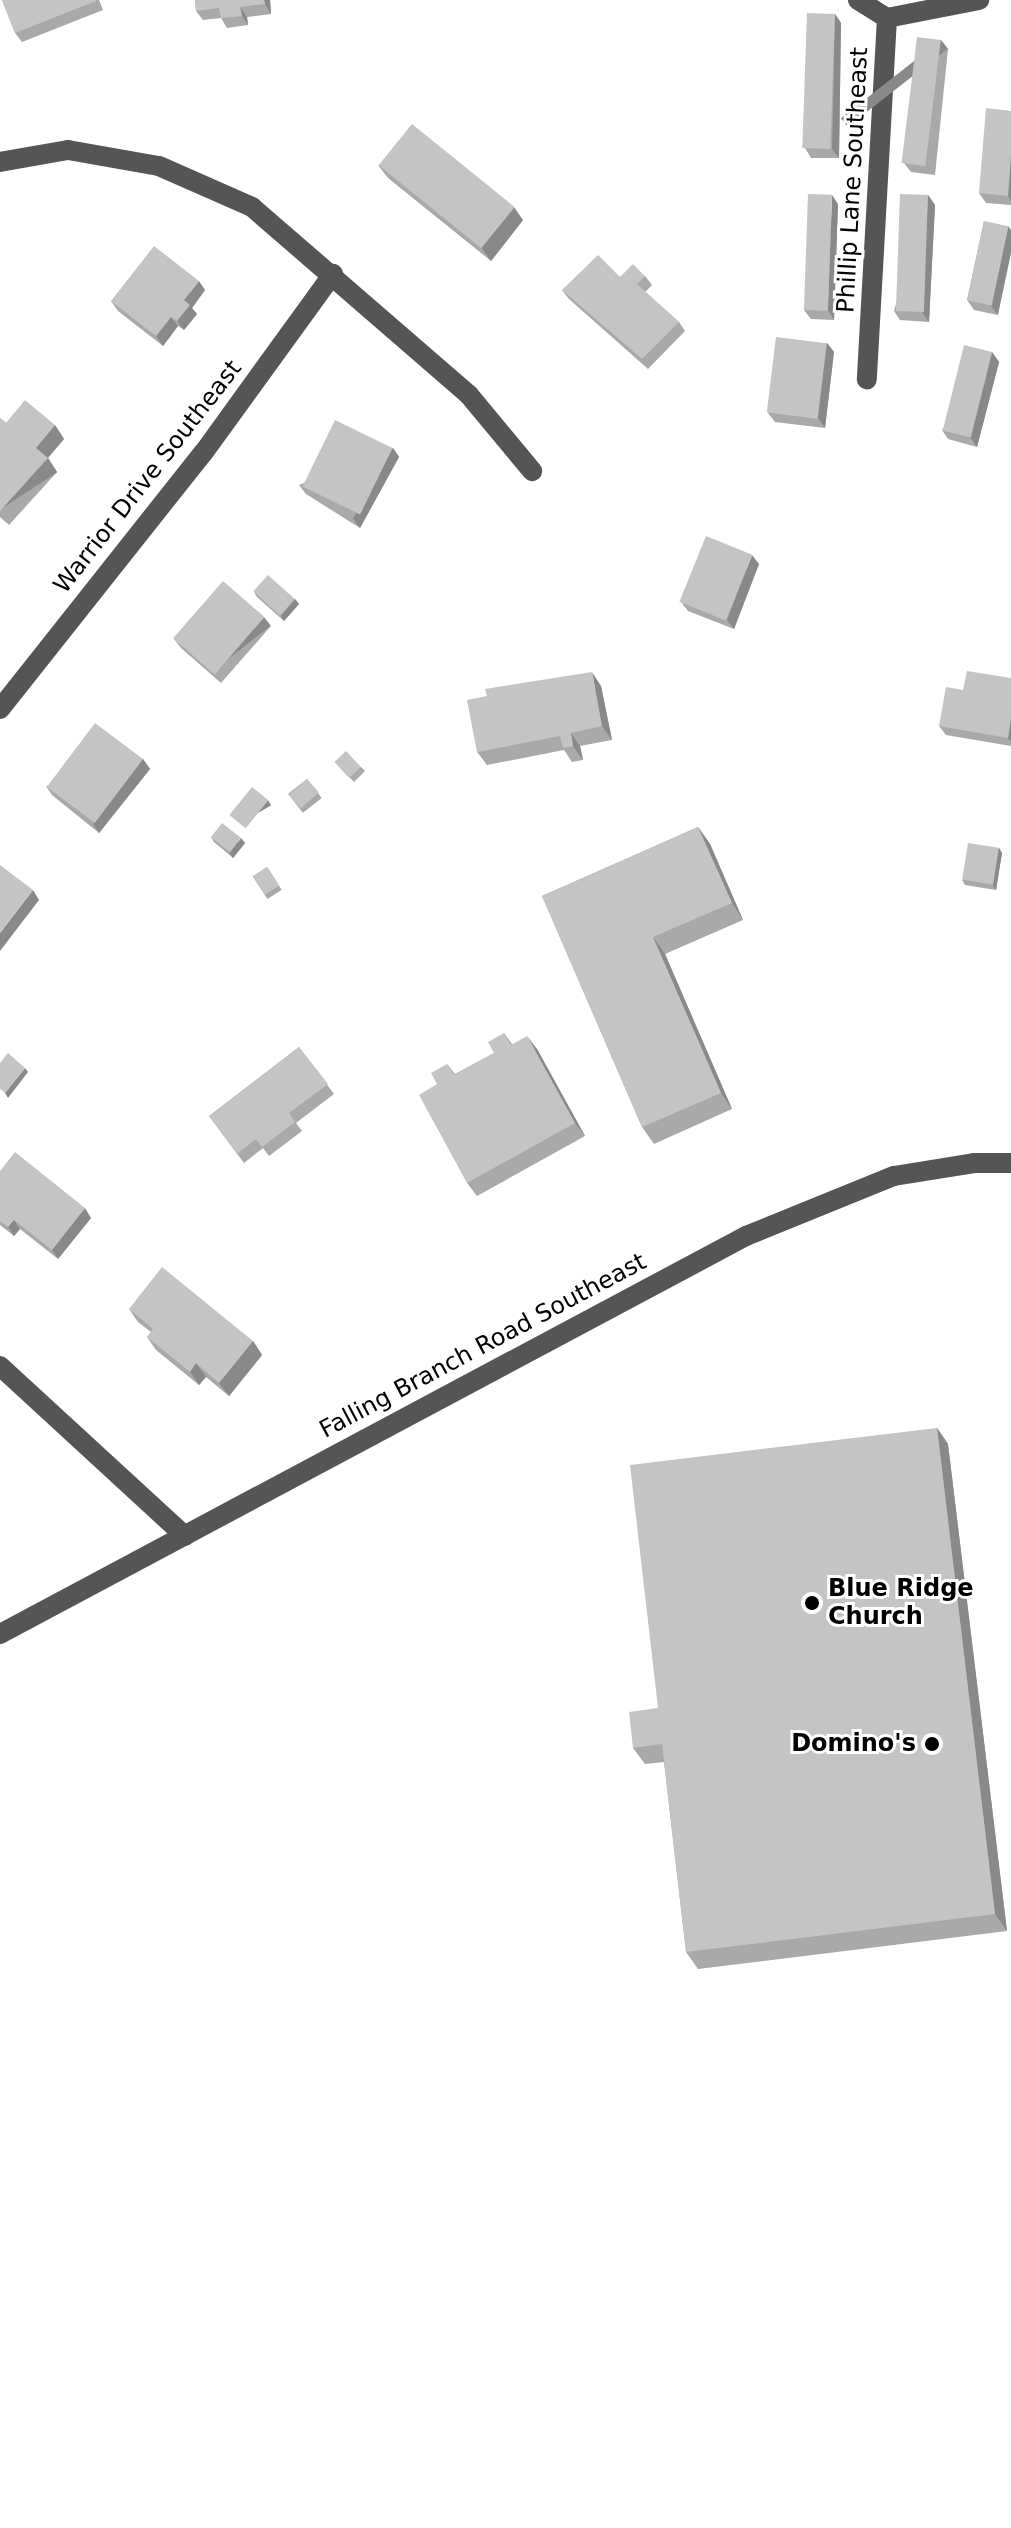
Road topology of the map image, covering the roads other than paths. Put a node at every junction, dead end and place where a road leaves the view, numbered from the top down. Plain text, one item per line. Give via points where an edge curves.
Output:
1 (858, 0) edge
2 (979, 0) edge
3 (887, 18) junction
4 (0, 162) edge
5 (333, 274) junction
6 (867, 379) dead end
7 (532, 471) dead end
8 (0, 709) edge
9 (1011, 1163) edge
10 (0, 1366) edge
11 (185, 1536) junction
12 (0, 1634) edge

1 - 3 street, Phillip Lane Southeast
2 - 3 street
3 - 6 street, Phillip Lane Southeast
4 - 5 street via 68,150 159,166 252,207
5 - 7 street via 469,395
5 - 8 street, Warrior Drive Southeast via 204,452
9 - 11 street, Falling Branch Road Southeast via 974,1163 894,1176 803,1210 549,1337
10 - 11 street
11 - 12 street, Falling Branch Road Southeast

